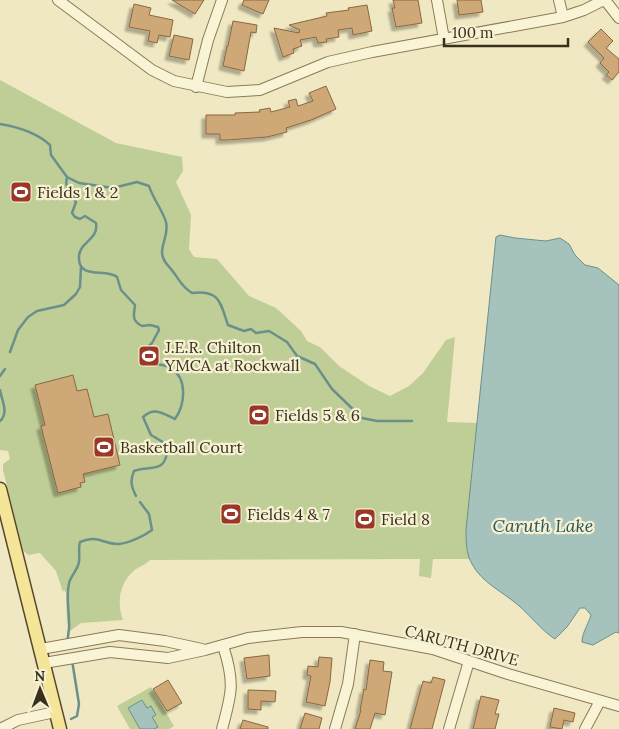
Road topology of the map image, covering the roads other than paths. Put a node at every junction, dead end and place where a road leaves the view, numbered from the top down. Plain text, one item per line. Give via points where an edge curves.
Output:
1 (58, 0) edge
2 (222, 0) edge
3 (437, 0) edge
4 (559, 0) edge
5 (605, 0) edge
6 (563, 17) junction
7 (619, 18) edge
8 (444, 39) junction
9 (196, 87) junction
10 (0, 489) edge
11 (355, 634) junction
12 (223, 646) junction
13 (41, 649) junction
14 (205, 650) junction
15 (469, 661) junction
16 (44, 663) junction
17 (600, 701) junction
18 (619, 706) edge
19 (55, 712) junction
20 (0, 729) edge
21 (60, 729) edge
22 (222, 729) edge
23 (335, 729) edge
24 (449, 729) edge
25 (585, 729) edge

1 - 9 street via 152,70 174,82
2 - 9 street
3 - 8 street
4 - 6 street
5 - 6 street
5 - 7 street
6 - 8 street
8 - 9 street via 328,62 260,90 227,92
10 - 13 main road
11 - 12 street, CARUTH DRIVE via 302,632 248,638
11 - 15 street, CARUTH DRIVE via 433,649
11 - 23 street via 348,684
12 - 14 street, CARUTH DRIVE
12 - 22 street via 231,672 231,696
13 - 14 street, CARUTH DRIVE via 119,635 165,640
13 - 16 main road
14 - 16 street, CARUTH DRIVE via 168,658 110,652
15 - 17 street, CARUTH DRIVE
15 - 24 street
16 - 19 main road
17 - 18 street, CARUTH DRIVE
17 - 25 street
19 - 20 street via 18,720
19 - 21 main road

